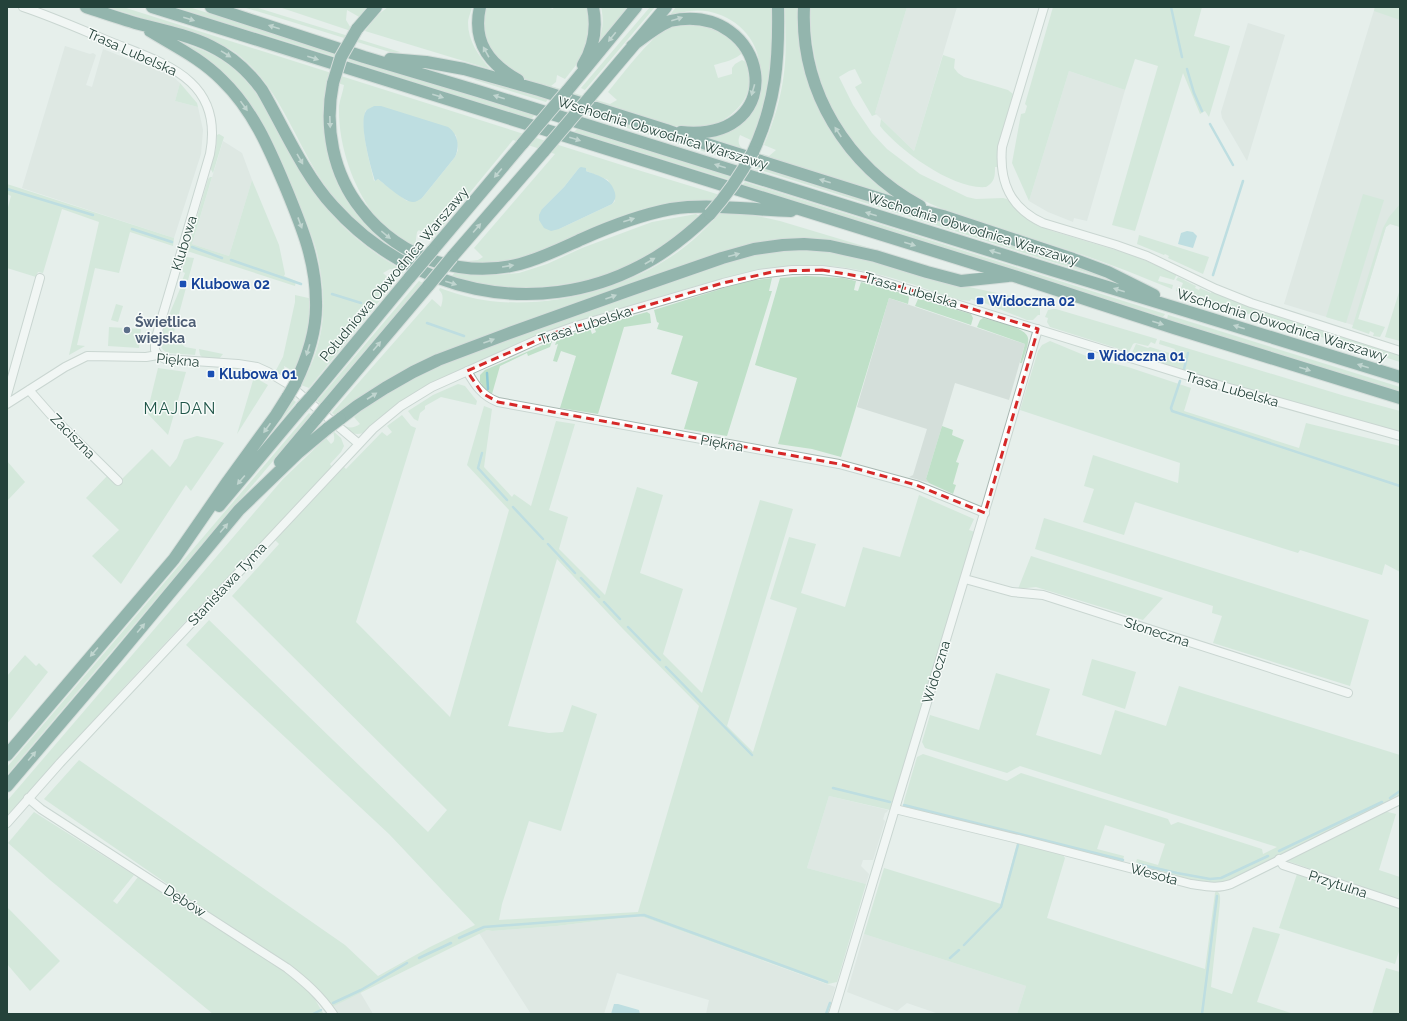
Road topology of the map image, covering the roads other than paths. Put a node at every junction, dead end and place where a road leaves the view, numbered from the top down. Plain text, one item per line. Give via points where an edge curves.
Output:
1 (23, 7) edge
2 (86, 7) edge
3 (152, 7) edge
4 (211, 7) edge
5 (376, 7) edge
6 (480, 7) edge
7 (593, 7) edge
8 (636, 7) edge
9 (666, 7) edge
10 (778, 7) edge
11 (804, 7) edge
12 (1044, 7) edge
13 (137, 23) junction
14 (632, 46) junction
15 (364, 57) junction
16 (539, 90) junction
17 (567, 91) junction
18 (212, 129) joint
19 (666, 130) junction
20 (806, 211) junction
21 (943, 216) junction
22 (1014, 276) junction
23 (40, 278) dead end
24 (1184, 310) junction
25 (1038, 329) junction
26 (1400, 351) edge
27 (158, 355) junction
28 (467, 371) junction
29 (1400, 377) edge
30 (29, 390) junction
31 (7, 395) edge
32 (1400, 398) edge
33 (7, 404) edge
34 (1400, 436) edge
35 (359, 444) junction
36 (118, 481) dead end
37 (239, 510) junction
38 (985, 513) junction
39 (174, 559) junction
40 (965, 579) junction
41 (1348, 693) dead end
42 (7, 755) edge
43 (7, 786) edge
44 (28, 798) junction
45 (1400, 800) edge
46 (895, 809) junction
47 (7, 823) edge
48 (1279, 859) junction
49 (1400, 904) edge
50 (333, 1014) edge
51 (833, 1014) edge

1 - 18 street, Trasa Lubelska via 165,64 181,73 194,85 204,100
2 - 13 highway
3 -> 20 highway
15 -> 4 highway
5 -> 20 highway, bridge via 357,29 341,57 333,84 330,108 332,142 340,172 356,203 368,219 385,234 412,252 450,266 491,268 539,258 624,221 671,209 708,206
16 -> 6 highway via 504,72 493,63 481,42 478,28
7 - 17 highway via 595,31 592,44 586,61
8 -> 17 highway, Południowa Obwodnica Warszawy
9 - 14 highway
13 -> 10 highway, bridge via 194,39 227,54 241,65 262,90 313,181 346,220 371,242 420,271 449,282 485,291 535,294 587,286 640,267 681,240 724,198 752,152 767,117 775,80 779,38
21 -> 11 highway via 903,197 884,183 853,153 838,133 817,91 809,63
12 - 26 street via 1002,147 1003,179 1006,188 1020,207 1032,218 1043,223 1148,256 1251,304
13 -> 39 highway, bridge via 205,64 243,104 276,165 306,239 316,281 315,324 310,346 295,384 276,415
14 -> 19 highway via 669,22 693,15 721,19 744,38 752,53 755,62 755,88 742,112 735,119 711,131
37 -> 14 highway, bridge
15 - 16 highway via 426,62 464,69
24 -> 15 highway, Wschodnia Obwodnica Warszawy
16 - 19 highway
17 -> 39 highway, Południowa Obwodnica Warszawy, bridge
18 - 27 street, Klubowa via 208,164 155,342
21 -> 19 highway via 900,205
20 -> 22 highway
21 - 24 highway via 1108,272
22 -> 32 highway
37 -> 22 highway, bridge via 328,428 357,406 413,372 438,360 722,258 754,249 804,244 854,250 961,281
23 - 31 street
29 -> 24 highway, Wschodnia Obwodnica Warszawy
25 - 28 street, Trasa Lubelska via 870,277 822,270 777,272 729,281 573,327
25 - 34 street, Trasa Lubelska via 1229,389
25 - 38 street, Widoczna
27 - 30 street, Piękna via 87,356 65,366
27 - 35 street, Piękna via 164,359 257,367 288,384
28 - 35 street, Stanisława Tyma via 432,387 401,406
28 - 38 street, Piękna via 478,389 498,402 839,464 916,485
30 - 33 street, Piękna
30 - 36 street, Zaciszna
35 - 44 street, Stanisława Tyma
43 -> 37 highway
38 - 40 street, Widoczna
39 -> 42 highway
40 - 41 street, Słoneczna via 1012,592 1043,595
40 - 46 street, Widoczna
44 - 47 street, Stanisława Tyma
44 - 50 street, Dębów via 41,809 287,968 316,992
45 - 48 street, Wesoła
46 - 48 street, Wesoła via 1203,886 1224,886
46 - 51 street, Widoczna
48 - 49 street, Przytulna via 1283,865

